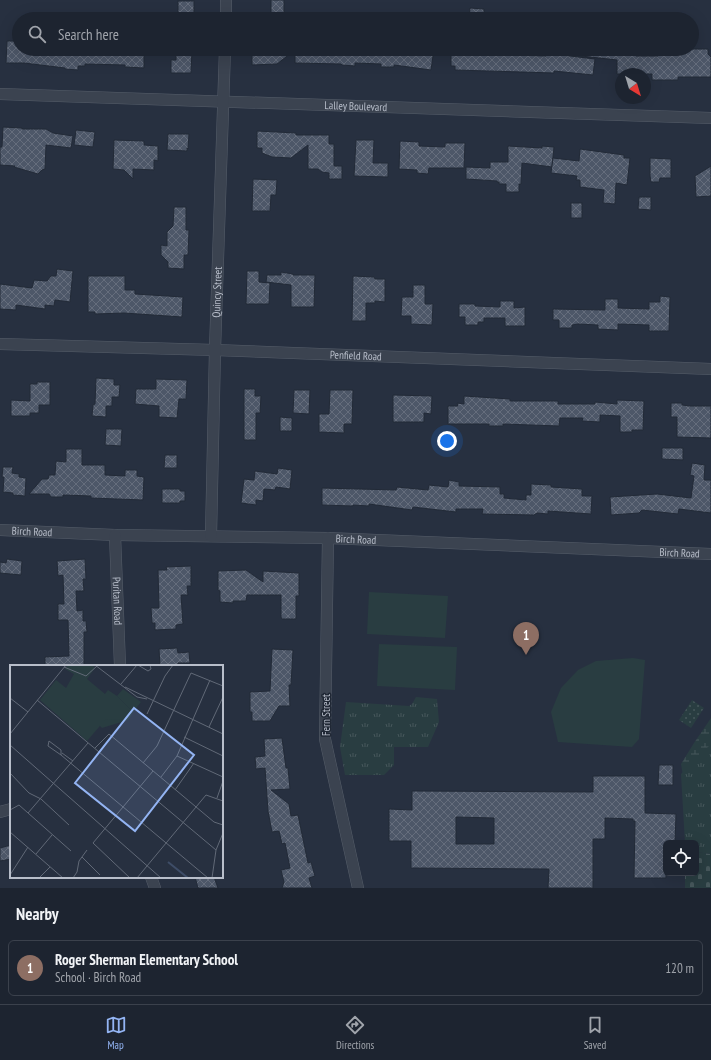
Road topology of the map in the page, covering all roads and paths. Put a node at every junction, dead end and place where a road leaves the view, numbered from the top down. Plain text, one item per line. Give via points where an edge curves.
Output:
1 (226, 0) edge
2 (226, 12) edge
3 (225, 56) edge
4 (0, 94) edge
5 (224, 100) junction
6 (711, 118) edge
7 (0, 344) edge
8 (215, 350) junction
9 (711, 369) edge
10 (0, 530) edge
11 (115, 535) junction
12 (211, 536) junction
13 (328, 538) junction
14 (711, 554) edge
15 (120, 665) edge
16 (10, 809) edge
17 (0, 812) edge
18 (152, 878) edge
19 (155, 888) edge
20 (358, 888) edge

1 - 2 street
3 - 5 street, Quincy Street
4 - 5 street, Lalley Boulevard
5 - 6 street, Lalley Boulevard
5 - 8 street, Quincy Street
7 - 8 street, Penfield Road
8 - 9 street, Penfield Road
8 - 12 street, Quincy Street
10 - 11 street, Birch Road
11 - 12 street, Birch Road
11 - 15 street, Puritan Road
12 - 13 street, Birch Road
13 - 14 street, Birch Road
13 - 20 street, Fern Street via 325,739
16 - 17 street
18 - 19 street

